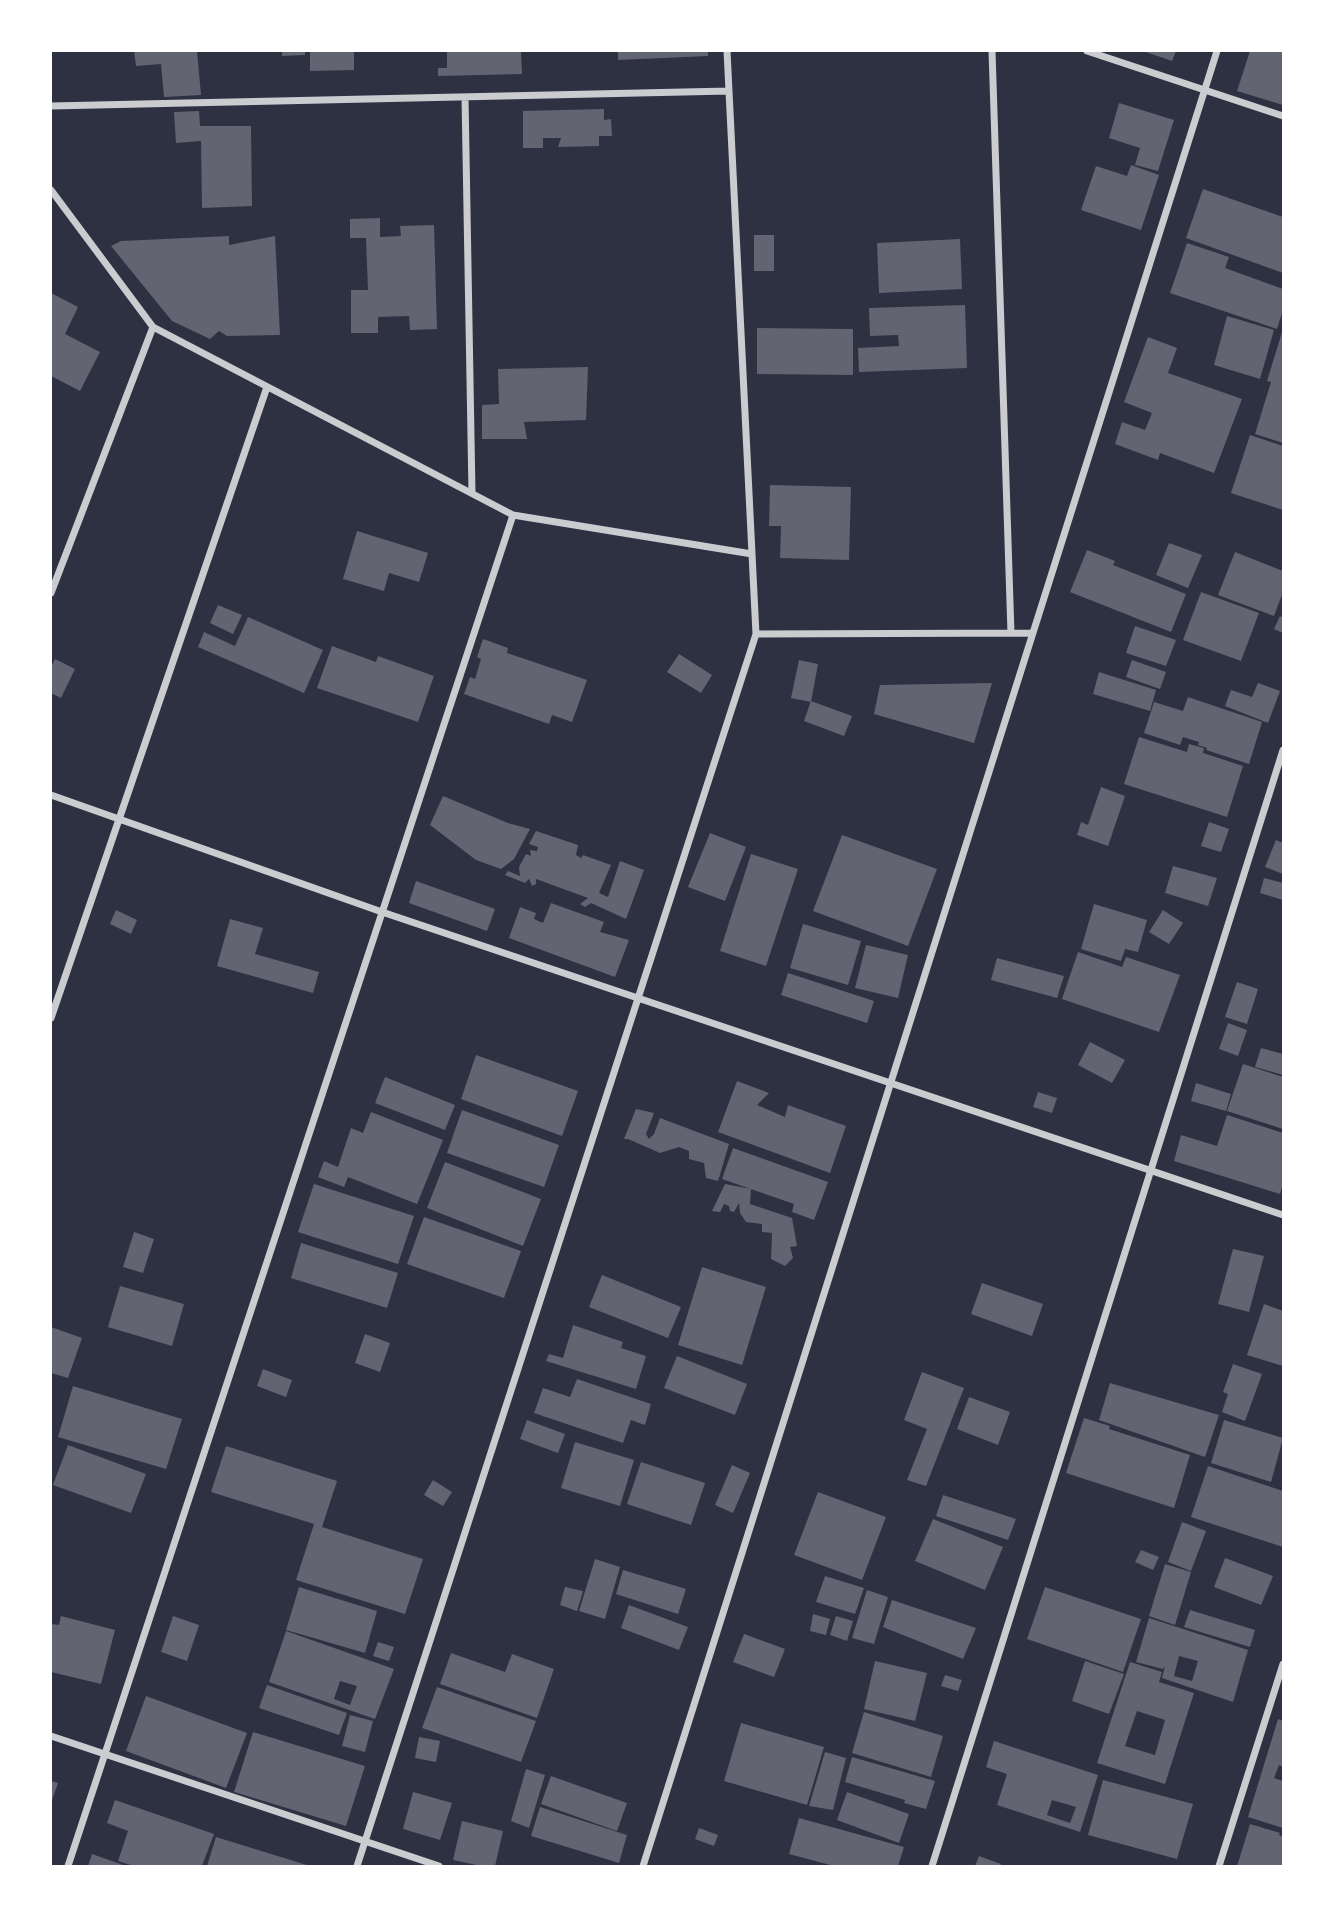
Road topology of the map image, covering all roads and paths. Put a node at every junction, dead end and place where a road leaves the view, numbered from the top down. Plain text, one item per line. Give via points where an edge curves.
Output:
1 (727, 51) edge
2 (992, 51) edge
3 (1087, 51) edge
4 (1217, 51) edge
5 (1205, 90) junction
6 (729, 91) junction
7 (465, 97) junction
8 (51, 106) edge
9 (1283, 116) edge
10 (51, 190) edge
11 (153, 327) junction
12 (267, 387) junction
13 (472, 494) junction
14 (513, 515) junction
15 (752, 554) junction
16 (51, 593) edge
17 (1012, 633) junction
18 (1033, 633) junction
19 (756, 634) junction
20 (1283, 750) edge
21 (51, 795) edge
22 (119, 819) junction
23 (383, 912) junction
24 (638, 998) junction
25 (51, 1018) edge
26 (890, 1083) junction
27 (1151, 1170) junction
28 (1283, 1215) edge
29 (1283, 1664) edge
30 (51, 1736) edge
31 (105, 1754) junction
32 (365, 1842) junction
33 (68, 1866) edge
34 (357, 1866) edge
35 (439, 1866) edge
36 (643, 1866) edge
37 (932, 1866) edge
38 (1219, 1866) edge

1 - 6 street
2 - 17 street
3 - 5 street
4 - 5 street
5 - 9 street
5 - 18 street
6 - 7 street
6 - 15 street
7 - 8 street
7 - 13 street
10 - 11 street
11 - 12 street
11 - 16 street
12 - 13 street
12 - 22 street
13 - 14 street
14 - 15 street
14 - 23 street
15 - 19 street
17 - 18 street
17 - 19 street
18 - 26 street
19 - 24 street
20 - 27 street
21 - 22 street
22 - 23 street
22 - 25 street
23 - 24 street
23 - 31 street
24 - 26 street
24 - 32 street
26 - 27 street
26 - 36 street
27 - 28 street
27 - 37 street
29 - 38 street
30 - 31 street
31 - 32 street
31 - 33 street
32 - 34 street
32 - 35 street

